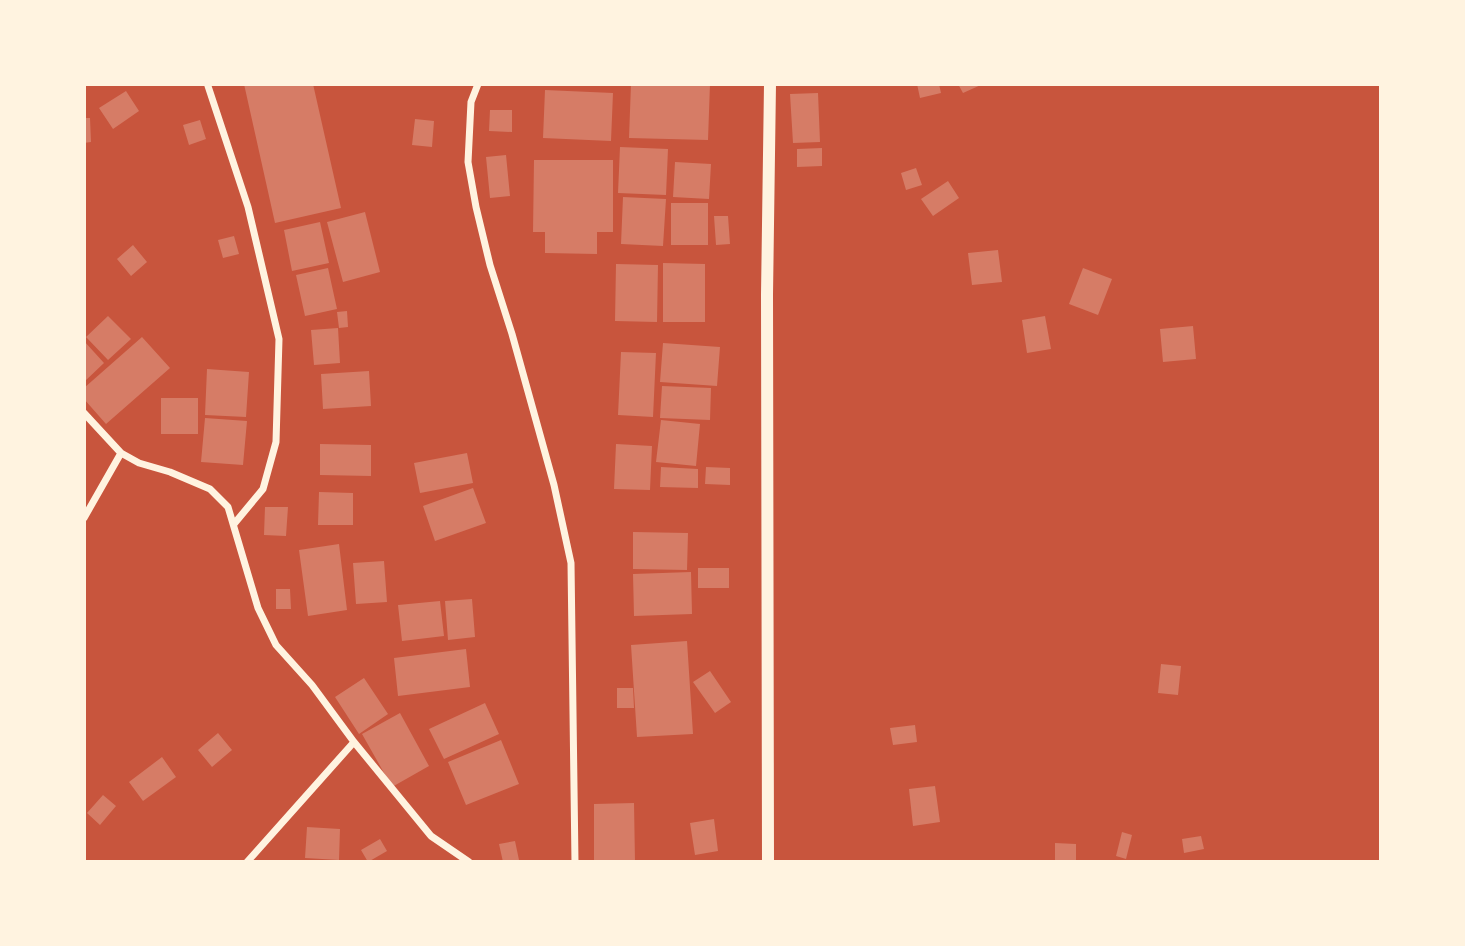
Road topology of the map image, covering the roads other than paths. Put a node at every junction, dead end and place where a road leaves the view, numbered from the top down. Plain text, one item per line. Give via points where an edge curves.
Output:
1 (478, 84) edge
2 (771, 84) edge
3 (208, 86) dead end
4 (84, 413) edge
5 (121, 453) junction
6 (84, 518) edge
7 (234, 524) junction
8 (354, 742) junction
9 (247, 862) edge
10 (469, 862) edge
11 (575, 862) edge
12 (768, 862) edge

1 - 11 street via 471,102 468,162 476,207 571,563
2 - 12 street via 766,295
3 - 7 street via 248,207 279,339 276,442 263,489
4 - 5 street
5 - 6 street
5 - 7 street via 210,489 228,507
7 - 8 street via 258,608 276,645
8 - 9 street
8 - 10 street via 431,836

